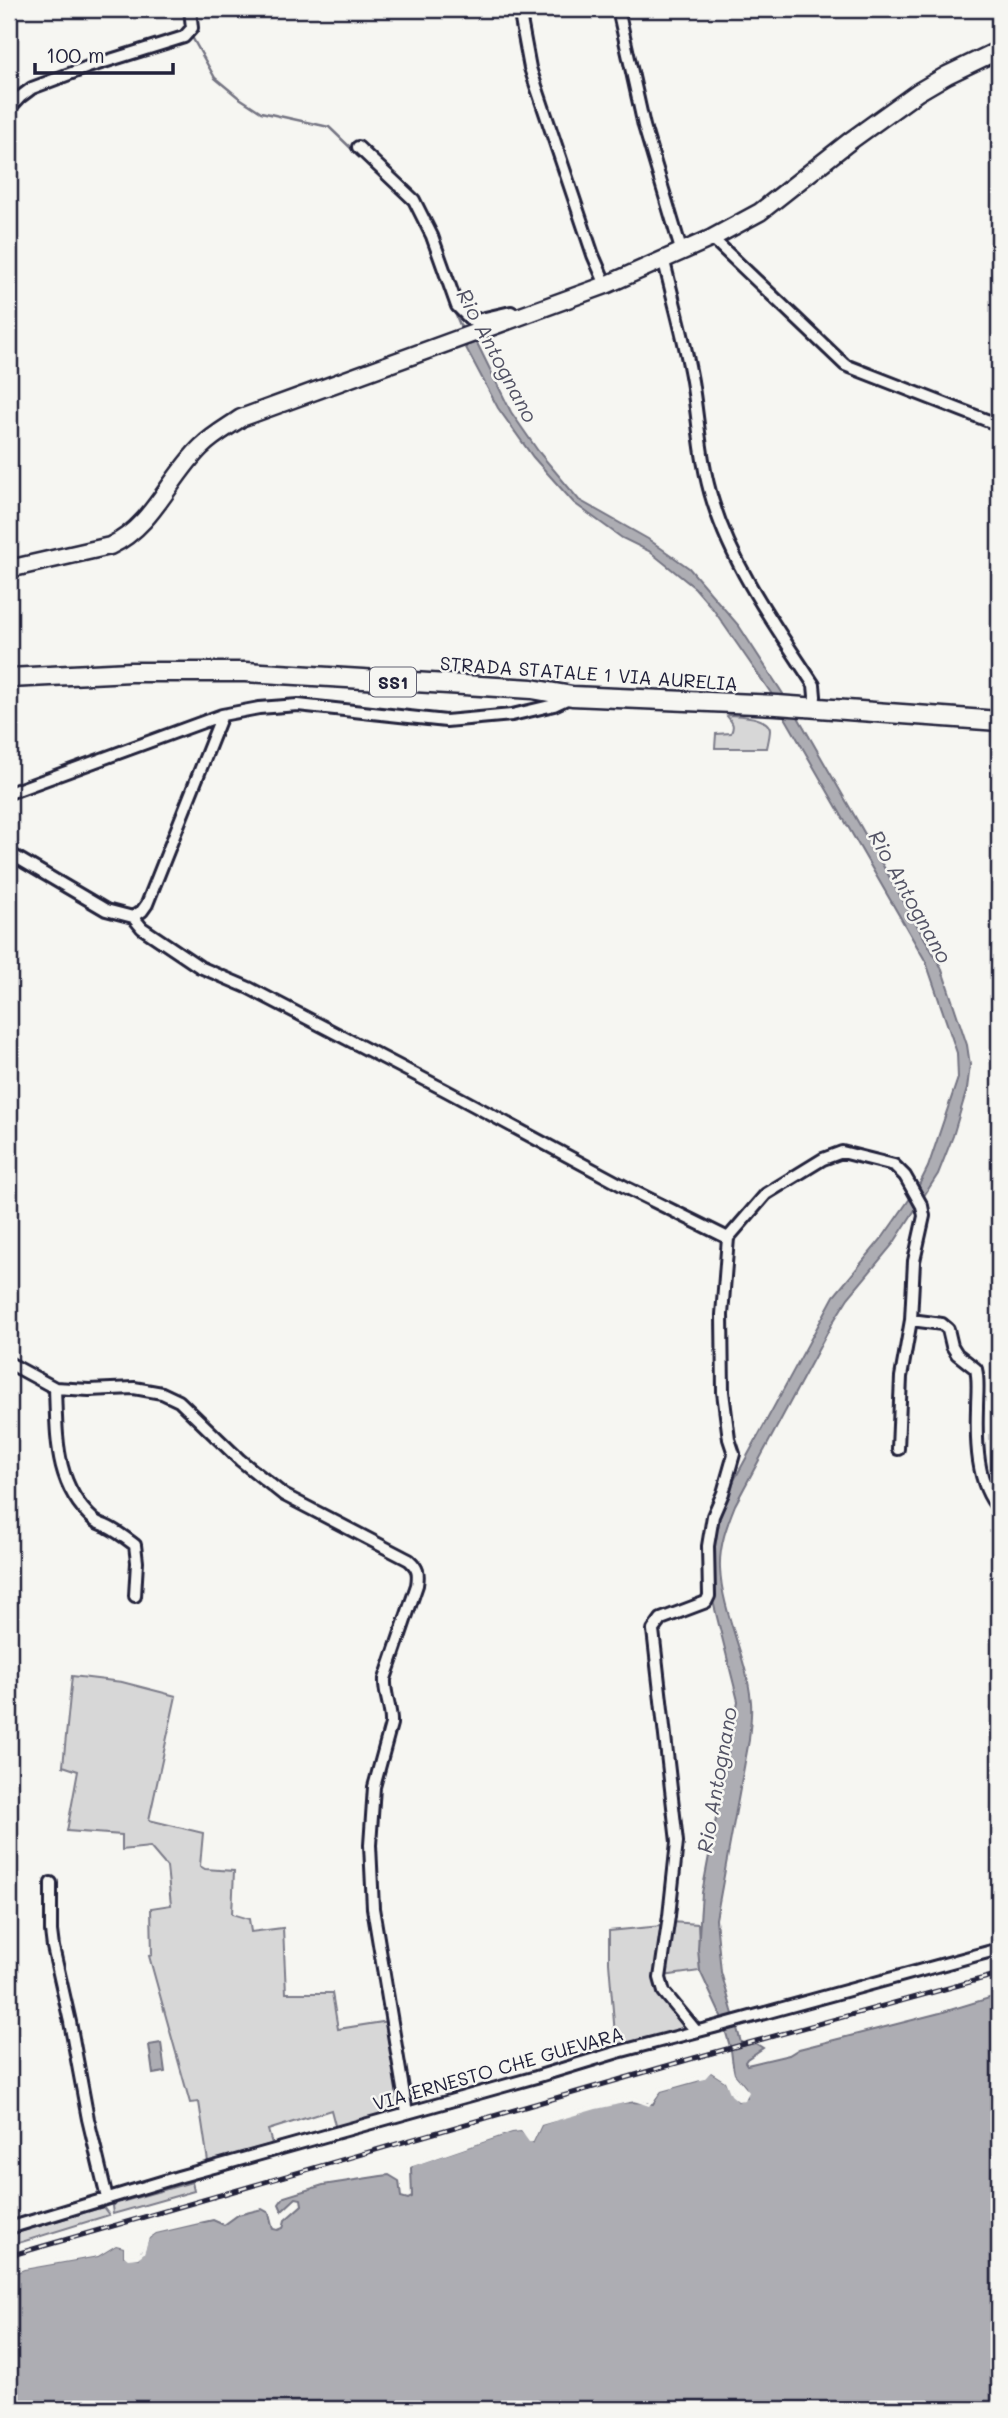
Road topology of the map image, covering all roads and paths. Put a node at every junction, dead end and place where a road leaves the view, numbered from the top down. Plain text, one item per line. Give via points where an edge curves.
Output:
1 (190, 9) edge
2 (519, 9) edge
3 (618, 9) edge
4 (999, 50) edge
5 (9, 109) edge
6 (358, 147) dead end
7 (712, 239) junction
8 (682, 253) junction
9 (664, 261) junction
10 (606, 285) junction
11 (519, 317) junction
12 (999, 425) edge
13 (9, 569) edge
14 (9, 678) edge
15 (572, 696) junction
16 (811, 708) junction
17 (222, 715) junction
18 (999, 721) edge
19 (9, 793) edge
20 (9, 853) edge
21 (133, 917) junction
22 (728, 1238) junction
23 (911, 1320) junction
24 (9, 1363) edge
25 (55, 1388) junction
26 (898, 1449) dead end
27 (999, 1508) edge
28 (135, 1596) dead end
29 (51, 1883) dead end
30 (999, 1949) edge
31 (695, 2031) junction
32 (407, 2113) junction
33 (107, 2198) junction
34 (9, 2228) edge

1 - 5 street via 192,28 184,37 32,88
2 - 10 street via 530,68
3 - 8 street via 644,126
4 - 7 street via 918,92 760,212
6 - 11 street via 415,200 461,313 472,321 511,312
7 - 8 street
7 - 12 street via 845,365
8 - 9 street
9 - 10 street
9 - 16 street via 714,505 757,598 814,685
10 - 11 street
11 - 13 street via 241,418 200,448 125,539
14 - 15 main road, STRADA STATALE 1 VIA AURELIA / SS1 via 245,672 532,689
15 - 16 main road, STRADA STATALE 1 VIA AURELIA / SS1
15 - 17 street via 512,715 446,720 298,705
16 - 18 main road, STRADA STATALE 1 VIA AURELIA / SS1
17 - 19 street
17 - 21 street via 147,904
20 - 21 street via 106,910
21 - 22 street via 200,967 249,988
22 - 23 street via 765,1194 823,1159 842,1152 894,1165 911,1186 924,1216 914,1261
22 - 31 street via 723,1392 734,1454 713,1516 709,1596 706,1602 660,1619 653,1630 677,1842 660,1978 664,1992
23 - 26 street via 901,1377
23 - 27 street via 942,1324 957,1354 976,1369 976,1432 983,1480
24 - 25 street
25 - 28 street via 65,1481 96,1522 135,1545
25 - 32 street via 134,1388 179,1401 284,1495 416,1566 417,1585 385,1679 391,1724 374,1787 370,1844 373,1908
29 - 33 street via 53,1947
30 - 31 street, VIA ERNESTO CHE GUEVARA
31 - 32 street, VIA ERNESTO CHE GUEVARA
32 - 33 street, VIA ERNESTO CHE GUEVARA
33 - 34 street, VIA ERNESTO CHE GUEVARA

